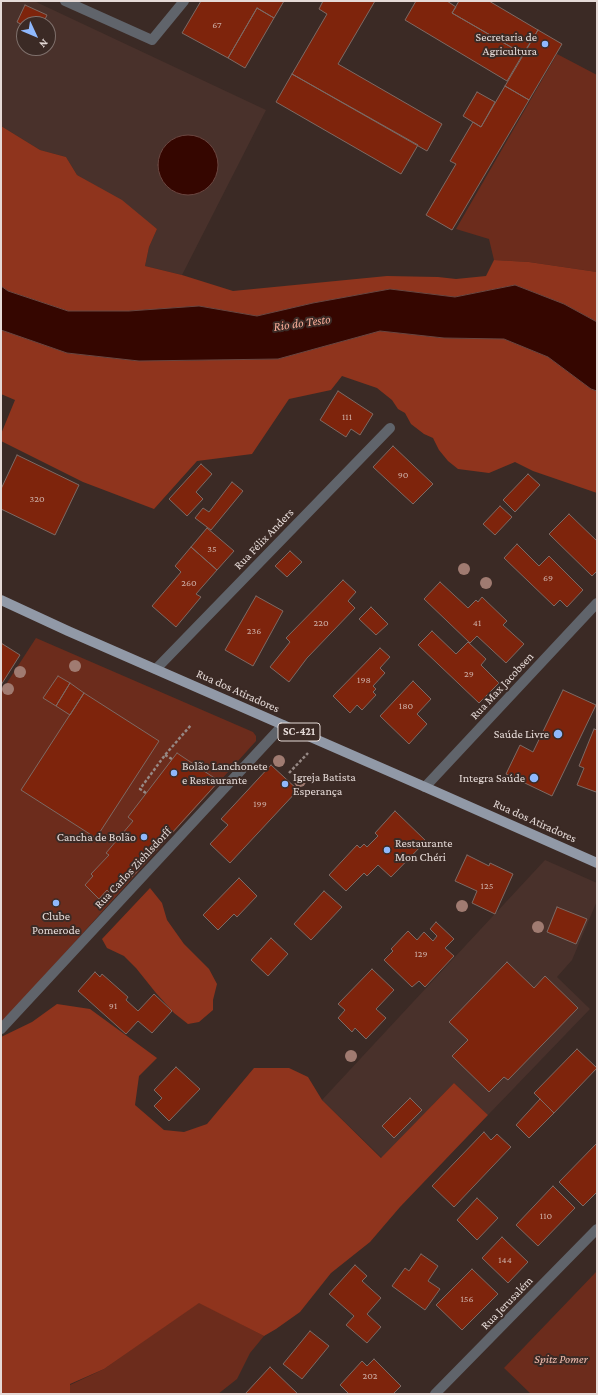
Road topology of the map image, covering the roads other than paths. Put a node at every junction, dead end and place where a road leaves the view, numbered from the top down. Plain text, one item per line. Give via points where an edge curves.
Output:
1 (65, 1) edge
2 (184, 1) edge
3 (390, 428) dead end
4 (1, 600) edge
5 (597, 603) edge
6 (156, 669) junction
7 (283, 725) junction
8 (425, 787) junction
9 (597, 864) edge
10 (1, 1029) edge
11 (597, 1229) edge
12 (435, 1394) edge

1 - 2 street via 152,40
3 - 6 street, Rua Félix Anders
4 - 6 main road, Rua dos Atiradores / SC-421
5 - 8 street, Rua Max Jacobsen
6 - 7 main road, Rua dos Atiradores / SC-421
7 - 8 main road, Rua dos Atiradores / SC-421
7 - 10 street, Rua Carlos Ziehlsdorff
8 - 9 main road, Rua dos Atiradores / SC-421
11 - 12 street, Rua Jerusalém

